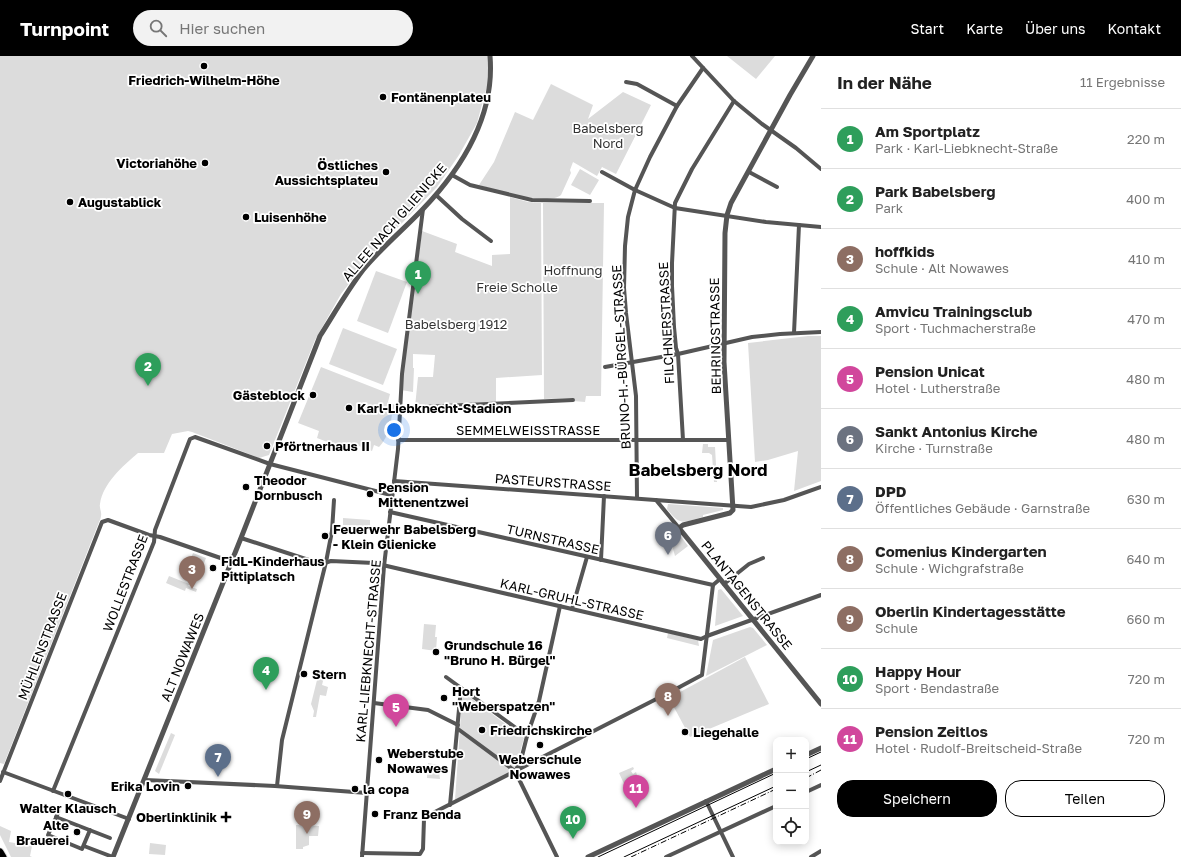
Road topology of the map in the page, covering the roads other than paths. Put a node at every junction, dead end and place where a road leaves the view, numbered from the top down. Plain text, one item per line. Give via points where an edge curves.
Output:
1 (490, 56) edge
2 (692, 56) edge
3 (813, 56) edge
4 (703, 68) junction
5 (626, 82) dead end
6 (734, 101) junction
7 (677, 106) junction
8 (771, 131) junction
9 (821, 169) edge
10 (602, 172) dead end
11 (749, 172) junction
12 (452, 175) junction
13 (777, 187) dead end
14 (634, 190) junction
15 (436, 195) junction
16 (590, 200) dead end
17 (675, 208) junction
18 (423, 209) junction
19 (727, 215) junction
20 (799, 225) junction
21 (821, 227) edge
22 (491, 241) dead end
23 (821, 332) edge
24 (794, 333) junction
25 (725, 343) junction
26 (678, 354) junction
27 (632, 363) junction
28 (606, 367) dead end
29 (572, 400) dead end
30 (400, 408) junction
31 (636, 439) junction
32 (398, 440) junction
33 (683, 440) junction
34 (730, 440) junction
35 (270, 464) junction
36 (394, 481) junction
37 (821, 487) edge
38 (392, 495) junction
39 (604, 496) junction
40 (636, 498) junction
41 (334, 500) dead end
42 (656, 500) junction
43 (734, 505) junction
44 (390, 512) junction
45 (679, 528) junction
46 (154, 536) junction
47 (241, 538) junction
48 (587, 557) junction
49 (763, 558) dead end
50 (602, 560) junction
51 (232, 562) junction
52 (326, 562) junction
53 (384, 566) junction
54 (722, 581) junction
55 (712, 585) junction
56 (821, 595) edge
57 (560, 606) junction
58 (572, 609) junction
59 (753, 619) junction
60 (707, 636) junction
61 (446, 677) dead end
62 (462, 688) junction
63 (374, 703) junction
64 (821, 704) edge
65 (458, 727) junction
66 (527, 736) junction
67 (821, 748) edge
68 (809, 754) edge
69 (773, 770) edge
70 (3, 772) junction
71 (514, 772) junction
72 (145, 780) junction
73 (0, 781) edge
74 (277, 786) junction
75 (821, 786) edge
76 (54, 791) junction
77 (809, 791) edge
78 (367, 793) junction
79 (706, 801) junction
80 (450, 805) junction
81 (773, 807) edge
82 (59, 811) dead end
83 (56, 817) junction
84 (129, 819) junction
85 (90, 830) junction
86 (720, 832) junction
87 (110, 838) dead end
88 (84, 846) junction
89 (821, 851) edge
90 (0, 852) edge
91 (362, 855) edge
92 (422, 855) edge
93 (2, 857) edge
94 (113, 857) edge
95 (556, 857) edge
96 (588, 857) edge
97 (666, 857) edge
98 (733, 857) edge
99 (810, 857) edge

1 - 12 street, ALLEE NACH GLIENICKE via 490,82 480,125
2 - 4 street
3 - 8 street, BEHRINGSTRASSE
4 - 6 street
4 - 7 street, BRUNO-H.-BÜRGEL-STRASSE
5 - 7 street via 637,84
6 - 8 street
6 - 17 street, FILCHNERSTRASSE via 692,169 675,202
7 - 14 street, BRUNO-H.-BÜRGEL-STRASSE
8 - 9 street
8 - 11 street, BEHRINGSTRASSE
10 - 14 street
11 - 13 street
11 - 19 street, BEHRINGSTRASSE
12 - 15 street, ALLEE NACH GLIENICKE
12 - 16 street via 470,185 532,200
14 - 17 street
14 - 27 street, BRUNO-H.-BÜRGEL-STRASSE via 625,246 624,288
15 - 18 street, ALLEE NACH GLIENICKE
15 - 22 street
17 - 19 street
17 - 26 street, FILCHNERSTRASSE via 672,286
18 - 30 street, KARL-LIEBKNECHT-STRASSE
18 - 35 street, ALLEE NACH GLIENICKE via 364,270 320,336
19 - 20 street
19 - 25 street, BEHRINGSTRASSE
20 - 21 street
20 - 24 street
23 - 24 street
24 - 25 street via 759,336
25 - 26 street
25 - 34 street, BEHRINGSTRASSE
26 - 27 street
26 - 33 street, FILCHNERSTRASSE
27 - 28 street
27 - 31 street, BRUNO-H.-BÜRGEL-STRASSE via 636,396
29 - 30 street
30 - 32 street, KARL-LIEBKNECHT-STRASSE
31 - 32 street, SEMMELWEISSTRASSE
31 - 33 street, SEMMELWEISSTRASSE
31 - 40 street, BRUNO-H.-BÜRGEL-STRASSE
32 - 36 street, KARL-LIEBKNECHT-STRASSE
33 - 34 street, SEMMELWEISSTRASSE
34 - 43 street, BEHRINGSTRASSE
35 - 38 street
35 - 46 street, WOLLESTRASSE via 195,437 191,438
35 - 47 street, ALT NOWAWES
36 - 38 street, KARL-LIEBKNECHT-STRASSE
36 - 39 street, PASTEURSTRASSE
37 - 43 street, PASTEURSTRASSE via 790,498 751,507
38 - 44 street, KARL-LIEBKNECHT-STRASSE
39 - 40 street, PASTEURSTRASSE
39 - 50 street
40 - 42 street, PASTEURSTRASSE
41 - 52 street
42 - 43 street, PASTEURSTRASSE
42 - 45 street, PLANTAGENSTRASSE
43 - 45 street via 730,513
44 - 48 street, TURNSTRASSE
44 - 53 street, KARL-LIEBKNECHT-STRASSE
45 - 54 street, PLANTAGENSTRASSE
46 - 51 street
46 - 70 street, MÜHLENSTRASSE via 108,520 100,524
46 - 76 street, WOLLESTRASSE via 154,542
47 - 51 street, ALT NOWAWES
47 - 52 street, KARL-GRUHL-STRASSE via 321,564
48 - 50 street, TURNSTRASSE
48 - 58 street
49 - 54 street
50 - 55 street, TURNSTRASSE
51 - 72 street, ALT NOWAWES
52 - 53 street, KARL-GRUHL-STRASSE via 374,563
52 - 74 street via 282,740
53 - 57 street, KARL-GRUHL-STRASSE
53 - 63 street, KARL-LIEBKNECHT-STRASSE
54 - 55 street
54 - 59 street, PLANTAGENSTRASSE
55 - 60 street
56 - 59 street, KARL-GRUHL-STRASSE
57 - 58 street, KARL-GRUHL-STRASSE
57 - 66 street via 539,701
58 - 60 street, KARL-GRUHL-STRASSE via 701,639
59 - 60 street, KARL-GRUHL-STRASSE
59 - 64 street, PLANTAGENSTRASSE
60 - 71 street via 702,675
61 - 62 street
62 - 65 street
62 - 66 street
63 - 65 street via 428,710
63 - 78 street, KARL-LIEBKNECHT-STRASSE
65 - 71 street
65 - 80 street
66 - 71 street via 521,760
67 - 68 street
69 - 79 street
70 - 73 street, MÜHLENSTRASSE
70 - 76 street
71 - 80 street
71 - 95 street
72 - 74 street
72 - 84 street, ALT NOWAWES
74 - 78 street
75 - 77 street
76 - 84 street
78 - 91 street, KARL-LIEBKNECHT-STRASSE
79 - 86 street
79 - 96 street
80 - 92 street via 424,819
81 - 86 street
82 - 83 street
83 - 85 street
83 - 88 street via 48,835 82,849
84 - 94 street, ALT NOWAWES
85 - 87 street
85 - 88 street
86 - 97 street
86 - 98 street
88 - 94 street
89 - 99 street
90 - 93 highway
91 - 92 street

